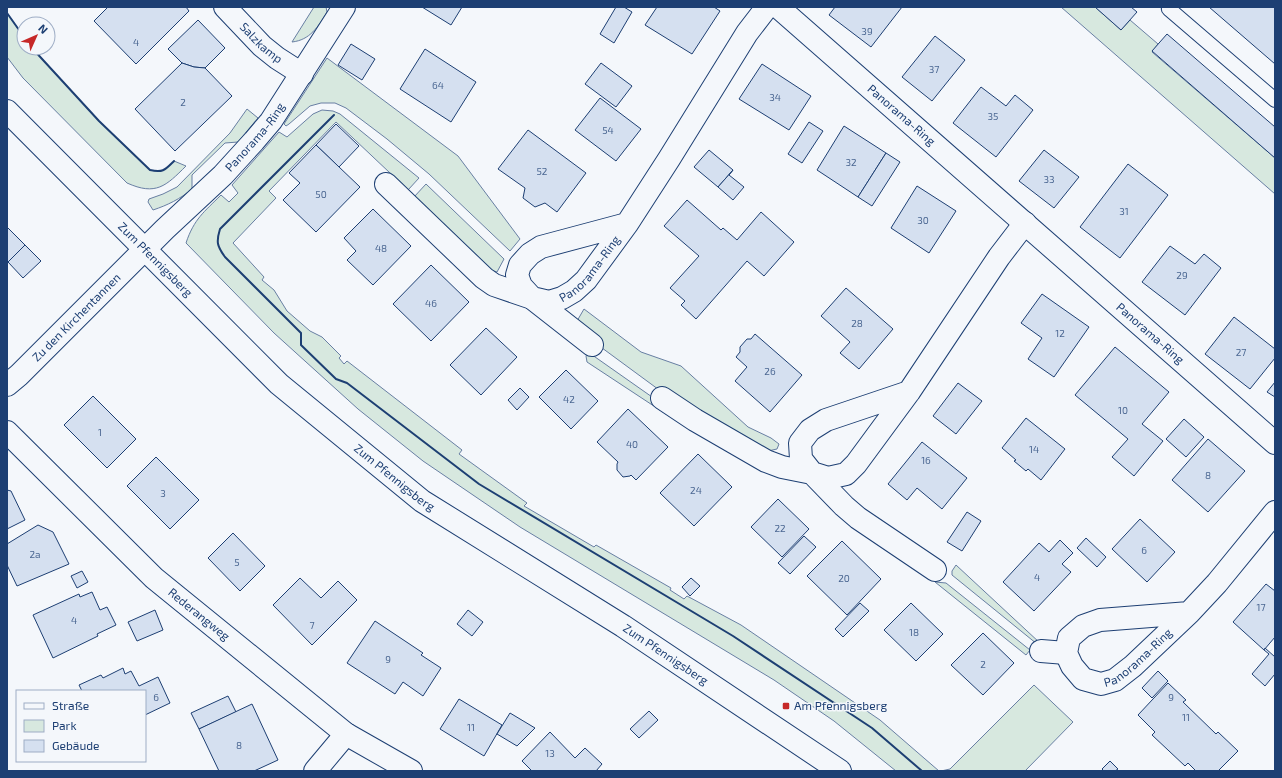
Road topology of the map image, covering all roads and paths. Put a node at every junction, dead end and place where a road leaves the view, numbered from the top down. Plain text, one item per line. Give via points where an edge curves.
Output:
1 (224, 7) edge
2 (344, 7) edge
3 (767, 7) edge
4 (778, 7) edge
5 (1169, 8) edge
6 (302, 74) junction
7 (1275, 100) edge
8 (7, 112) edge
9 (386, 184) dead end
10 (1025, 223) junction
11 (627, 224) junction
12 (145, 250) junction
13 (532, 298) junction
14 (592, 345) dead end
15 (7, 384) edge
16 (909, 392) junction
17 (662, 398) dead end
18 (7, 432) edge
19 (1275, 443) edge
20 (812, 473) junction
21 (1275, 512) edge
22 (935, 570) dead end
23 (1189, 613) junction
24 (1041, 651) dead end
25 (1066, 653) junction
26 (346, 734) junction
27 (315, 771) edge
28 (411, 771) edge
29 (840, 771) edge

1 - 6 street, Salzkamp via 262,46
2 - 6 street, Panorama-Ring
3 - 11 street, Panorama-Ring via 747,33
4 - 10 street, Panorama-Ring
5 - 7 lane
6 - 12 street, Panorama-Ring via 271,121 254,141 223,175
8 - 12 street, Zum Pfennigsberg
9 - 13 street via 484,278 494,285
10 - 16 street via 999,257
10 - 19 street, Panorama-Ring
11 - 13 street, Panorama-Ring via 586,280 574,291 549,302
11 - 13 street, Panorama-Ring via 541,246 530,254 520,265 517,275 521,286
12 - 15 street, Zu den Kirchentannen
12 - 29 street, Zum Pfennigsberg via 279,384 422,501 623,626
13 - 14 street
16 - 20 street via 846,474 828,478
16 - 20 street via 826,420 810,430 800,444 802,459
17 - 20 street via 694,420 766,461
18 - 26 street, Rederangweg via 154,578
20 - 22 street via 858,518
21 - 23 street, Panorama-Ring
23 - 25 street, Panorama-Ring via 1100,620 1083,626 1069,638
23 - 25 street, Panorama-Ring via 1115,680 1102,684 1083,679 1072,666
24 - 25 street
26 - 27 street
26 - 28 street, Rederangweg

